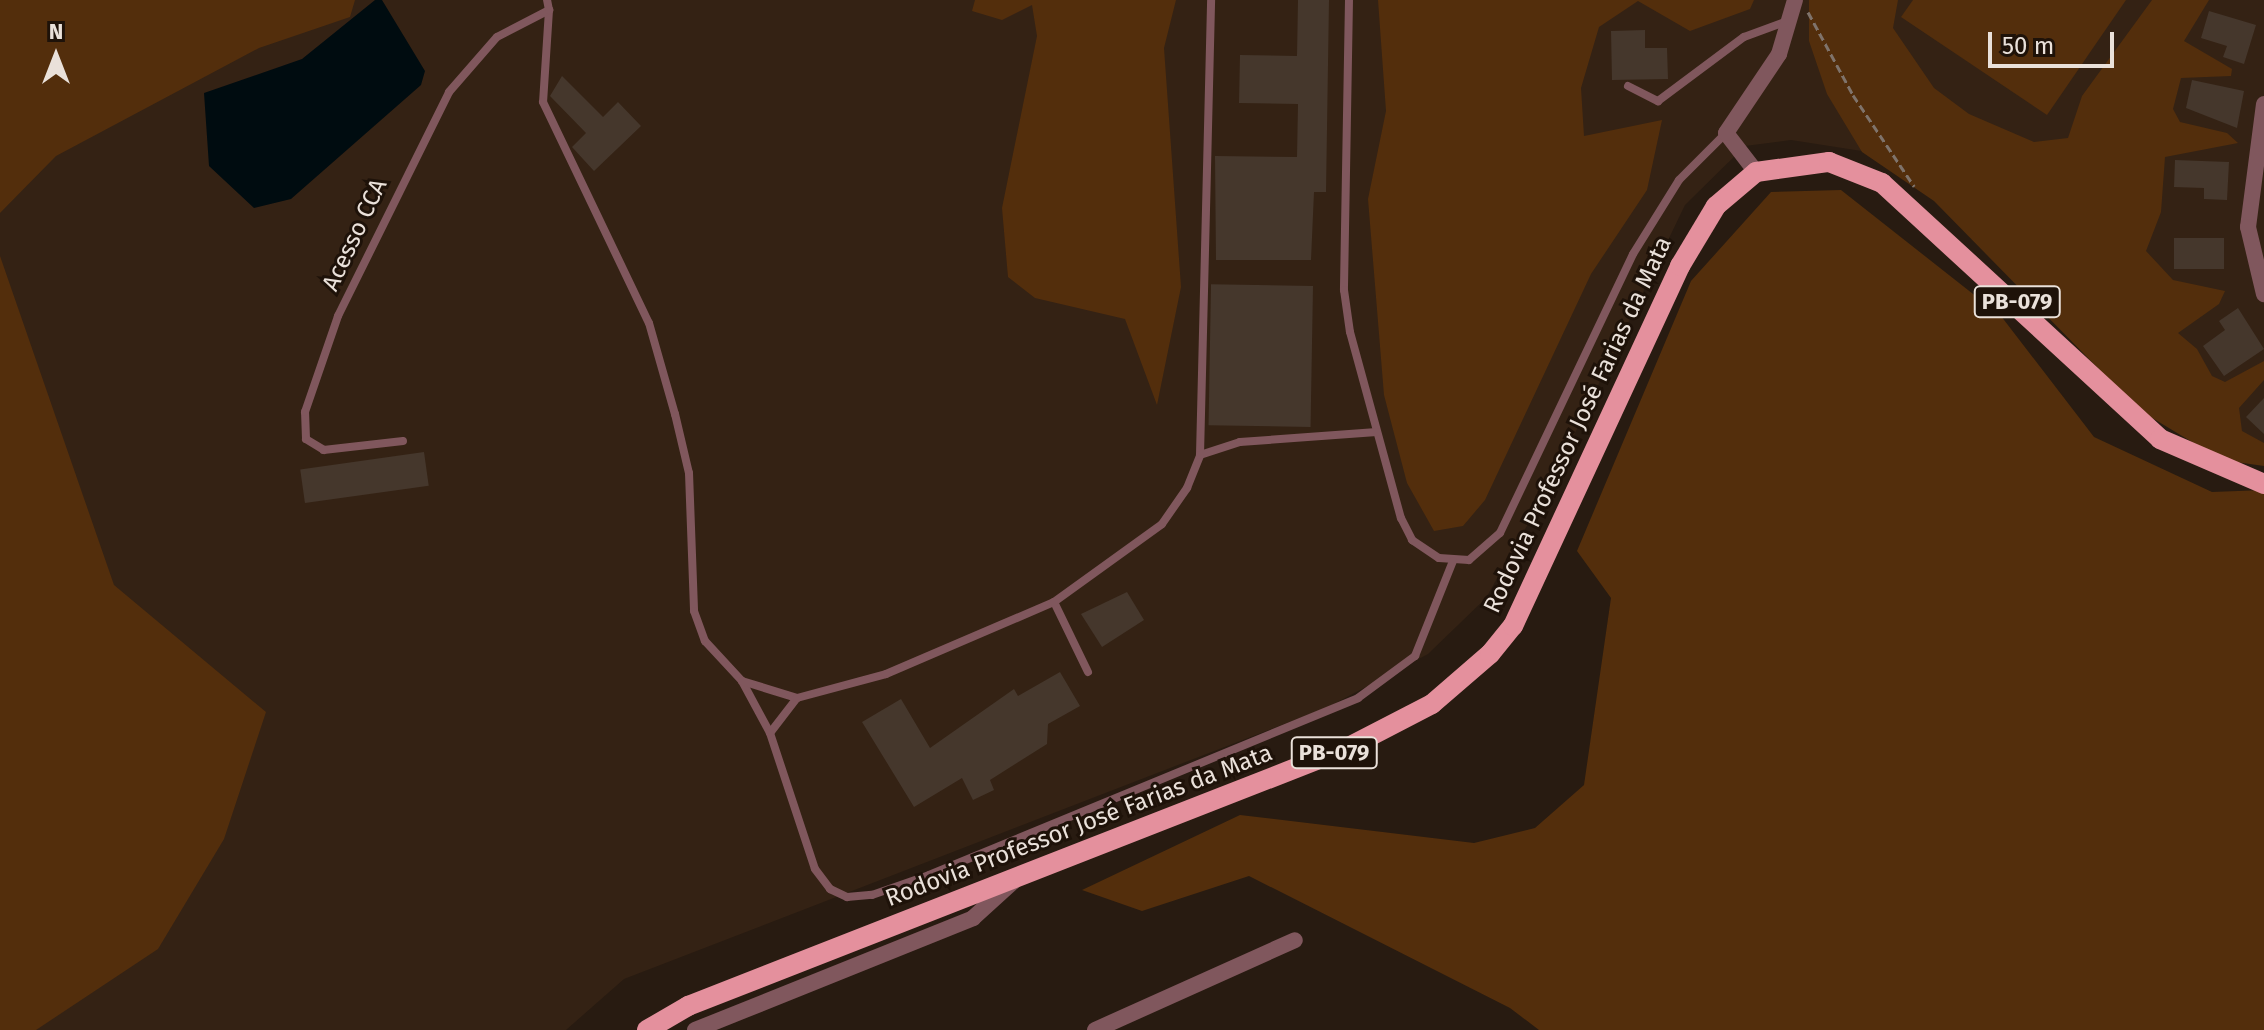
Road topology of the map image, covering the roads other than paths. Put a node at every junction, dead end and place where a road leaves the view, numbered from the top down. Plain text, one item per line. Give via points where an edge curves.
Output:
1 (1211, 0) edge
2 (1349, 0) edge
3 (1795, 0) edge
4 (548, 5) edge
5 (1792, 20) junction
6 (1628, 86) dead end
7 (2264, 104) edge
8 (1726, 133) junction
9 (1756, 172) junction
10 (2264, 294) edge
11 (1377, 432) junction
12 (403, 441) dead end
13 (1200, 455) junction
14 (2264, 484) edge
15 (1453, 561) junction
16 (1054, 602) junction
17 (1088, 672) dead end
18 (742, 681) junction
19 (797, 698) junction
20 (770, 733) junction
21 (1015, 880) junction
22 (1295, 940) dead end
23 (647, 1030) edge
24 (695, 1030) edge
25 (1095, 1030) edge

1 - 13 lane
2 - 11 lane via 1344,290
3 - 5 street
4 - 12 lane, Acesso CCA via 497,37 449,92 338,316 305,412 306,439 324,450
4 - 18 lane via 543,102 649,323 689,473 694,611 720,665
5 - 6 lane via 1744,37 1658,101
5 - 8 street via 1779,54
7 - 10 street via 2248,227
8 - 9 street
8 - 15 lane via 1679,180 1633,254 1500,533 1476,556
9 - 14 main road, PB-079 via 1829,162 1882,183 2160,439
9 - 21 main road, Rodovia Professor José Farias da Mata / PB-079 via 1716,206 1680,266 1532,594 1490,654 1432,704 1393,726
11 - 13 lane via 1240,442
11 - 15 lane via 1412,540
13 - 16 lane via 1187,488 1162,524
15 - 20 lane via 1415,656 1358,698 872,895 847,897 830,889 815,869
16 - 17 lane
16 - 19 lane via 886,674
18 - 19 lane
18 - 20 lane
19 - 20 lane
21 - 23 main road, Rodovia Professor José Farias da Mata / PB-079 via 688,1006
21 - 24 street via 973,918
22 - 25 street

